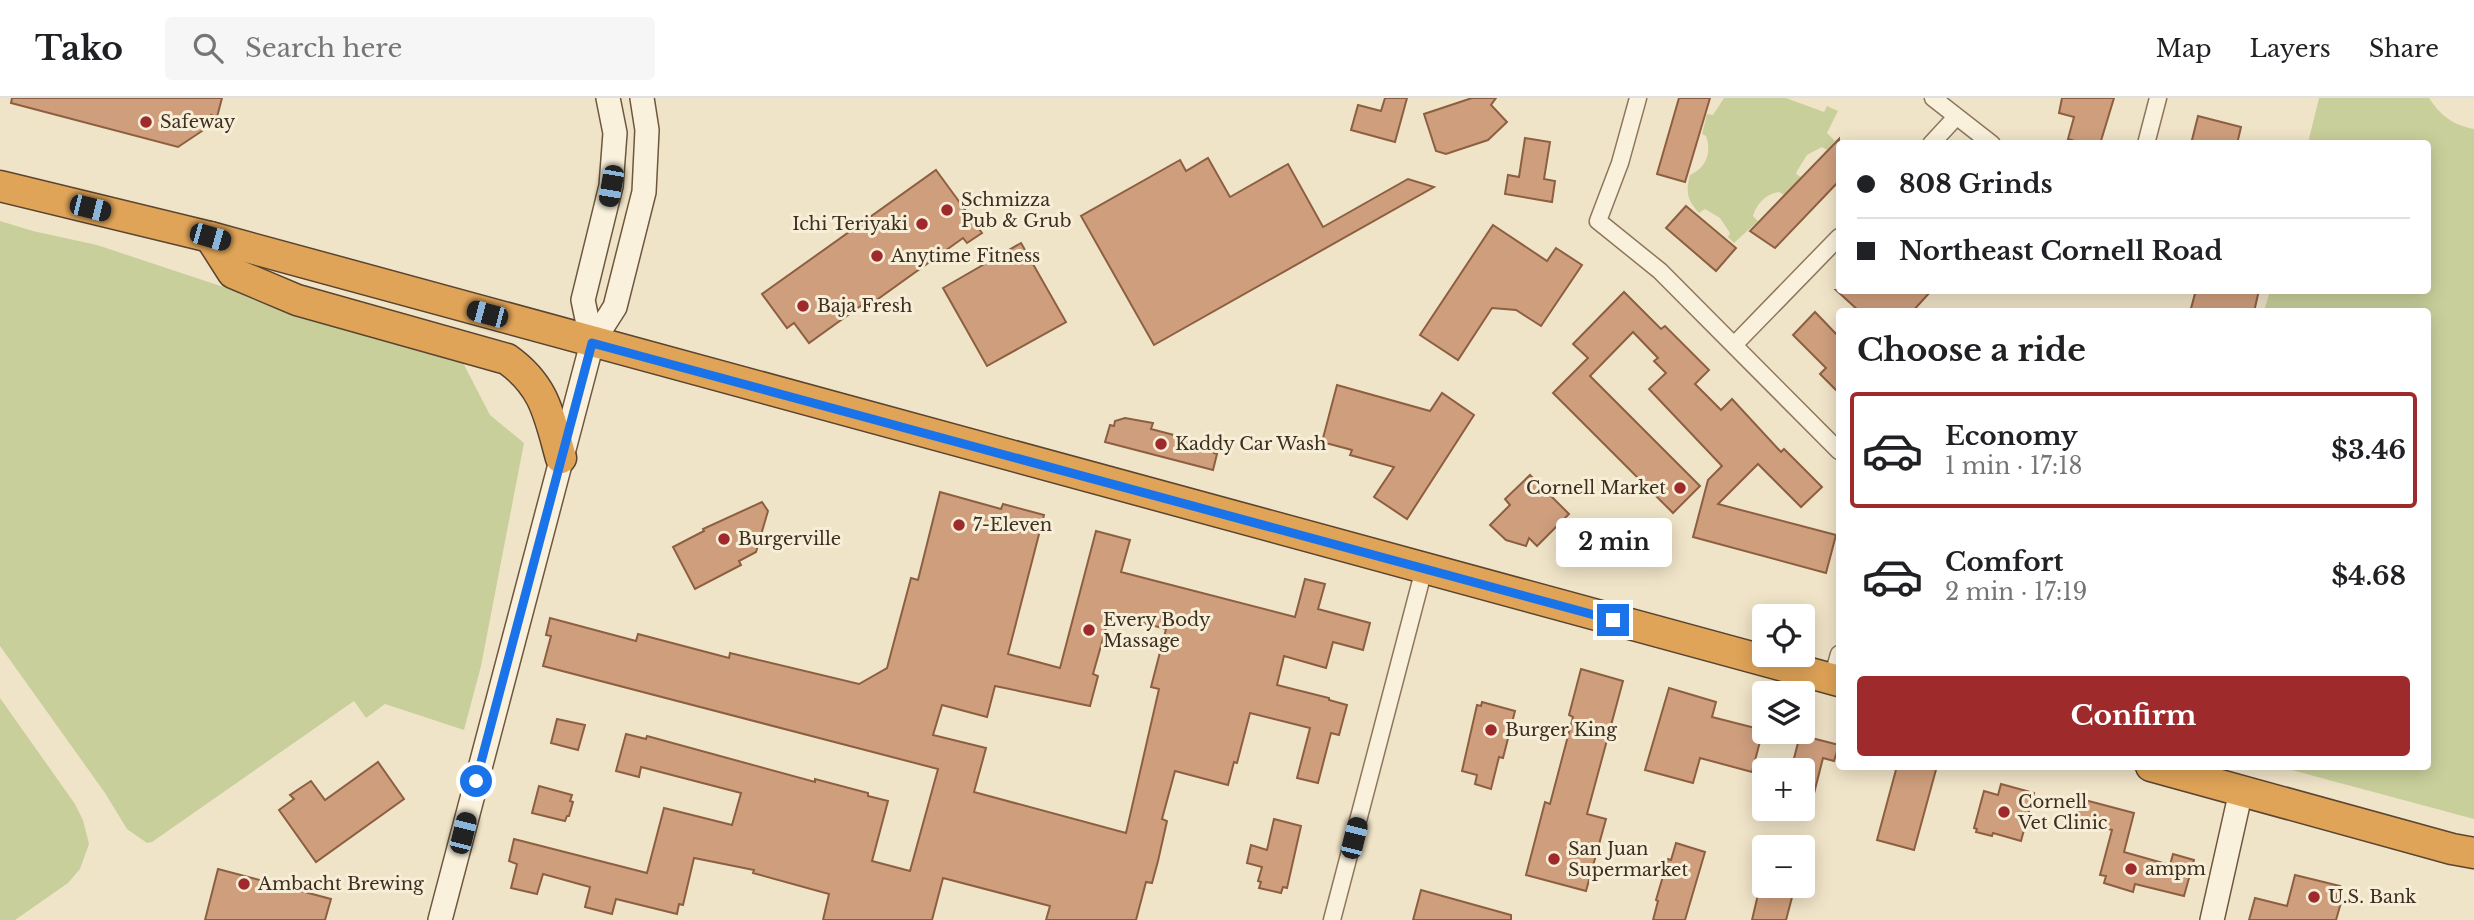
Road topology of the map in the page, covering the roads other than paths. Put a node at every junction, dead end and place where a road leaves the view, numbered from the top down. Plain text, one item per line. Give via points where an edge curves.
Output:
1 (608, 98) edge
2 (642, 98) edge
3 (1638, 98) edge
4 (1933, 98) edge
5 (2158, 98) edge
6 (1956, 117) junction
7 (1935, 140) edge
8 (1987, 140) edge
9 (2147, 140) edge
10 (0, 186) edge
11 (210, 237) junction
12 (1836, 240) edge
13 (592, 343) junction
14 (1735, 344) junction
15 (1836, 448) edge
16 (561, 458) junction
17 (1424, 569) junction
18 (1836, 671) edge
19 (2165, 770) edge
20 (2241, 791) junction
21 (2474, 853) edge
22 (440, 920) edge
23 (1332, 920) edge
24 (2212, 920) edge

1 - 13 main road via 615,133 613,171 583,300
2 - 13 main road via 647,130 644,192 615,307
3 - 14 street via 1598,221 1660,271
4 - 6 street
5 - 9 street
6 - 7 street
6 - 8 street
10 - 11 highway
11 - 13 highway
11 - 16 highway via 233,274 297,300 506,359 524,371 542,398
12 - 14 street
13 - 16 main road
13 - 17 highway
14 - 15 street
16 - 22 main road
17 - 18 highway
17 - 23 street
19 - 20 highway
20 - 21 highway
20 - 24 main road

